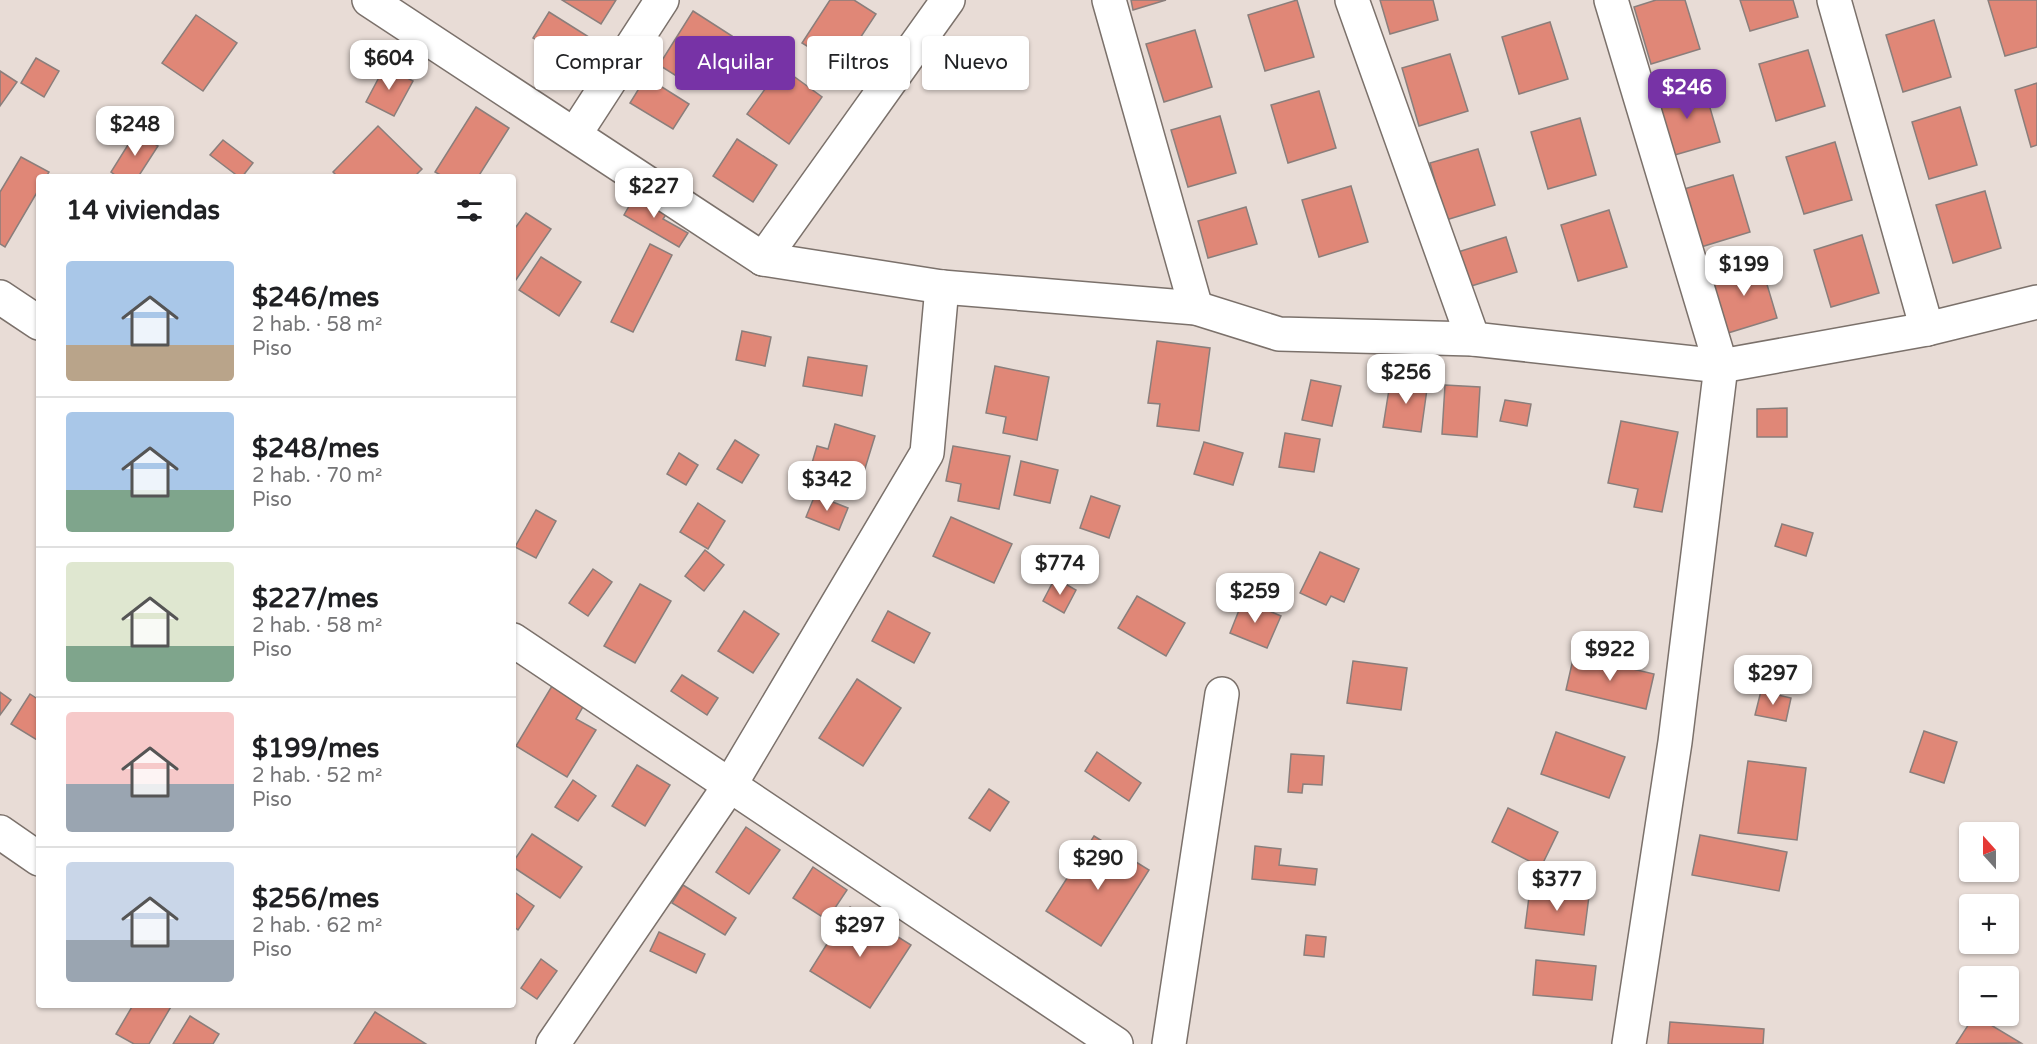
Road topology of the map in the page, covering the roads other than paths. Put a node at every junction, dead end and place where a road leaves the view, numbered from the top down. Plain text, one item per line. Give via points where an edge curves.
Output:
1 (662, 0) edge
2 (948, 0) edge
3 (1110, 0) edge
4 (1352, 0) edge
5 (1611, 0) edge
6 (1834, 0) edge
7 (386, 5) edge
8 (575, 134) junction
9 (764, 259) junction
10 (942, 287) junction
11 (0, 297) edge
12 (2037, 302) edge
13 (1196, 308) junction
14 (36, 321) edge
15 (1927, 329) junction
16 (1473, 339) junction
17 (1721, 366) junction
18 (516, 642) edge
19 (1222, 694) dead end
20 (730, 785) junction
21 (0, 832) edge
22 (36, 857) edge
23 (553, 1044) edge
24 (1116, 1044) edge
25 (1169, 1044) edge
26 (1629, 1044) edge

1 - 8 street
2 - 9 street
3 - 13 street
4 - 16 street
5 - 17 street
6 - 15 street
7 - 8 street
8 - 9 street
9 - 10 street
10 - 13 street
10 - 20 street via 927,453
11 - 14 street
12 - 15 street
13 - 16 street via 1279,334
15 - 17 street
16 - 17 street
17 - 26 street via 1675,742
18 - 20 street
19 - 25 street
20 - 23 street
20 - 24 street
21 - 22 street

